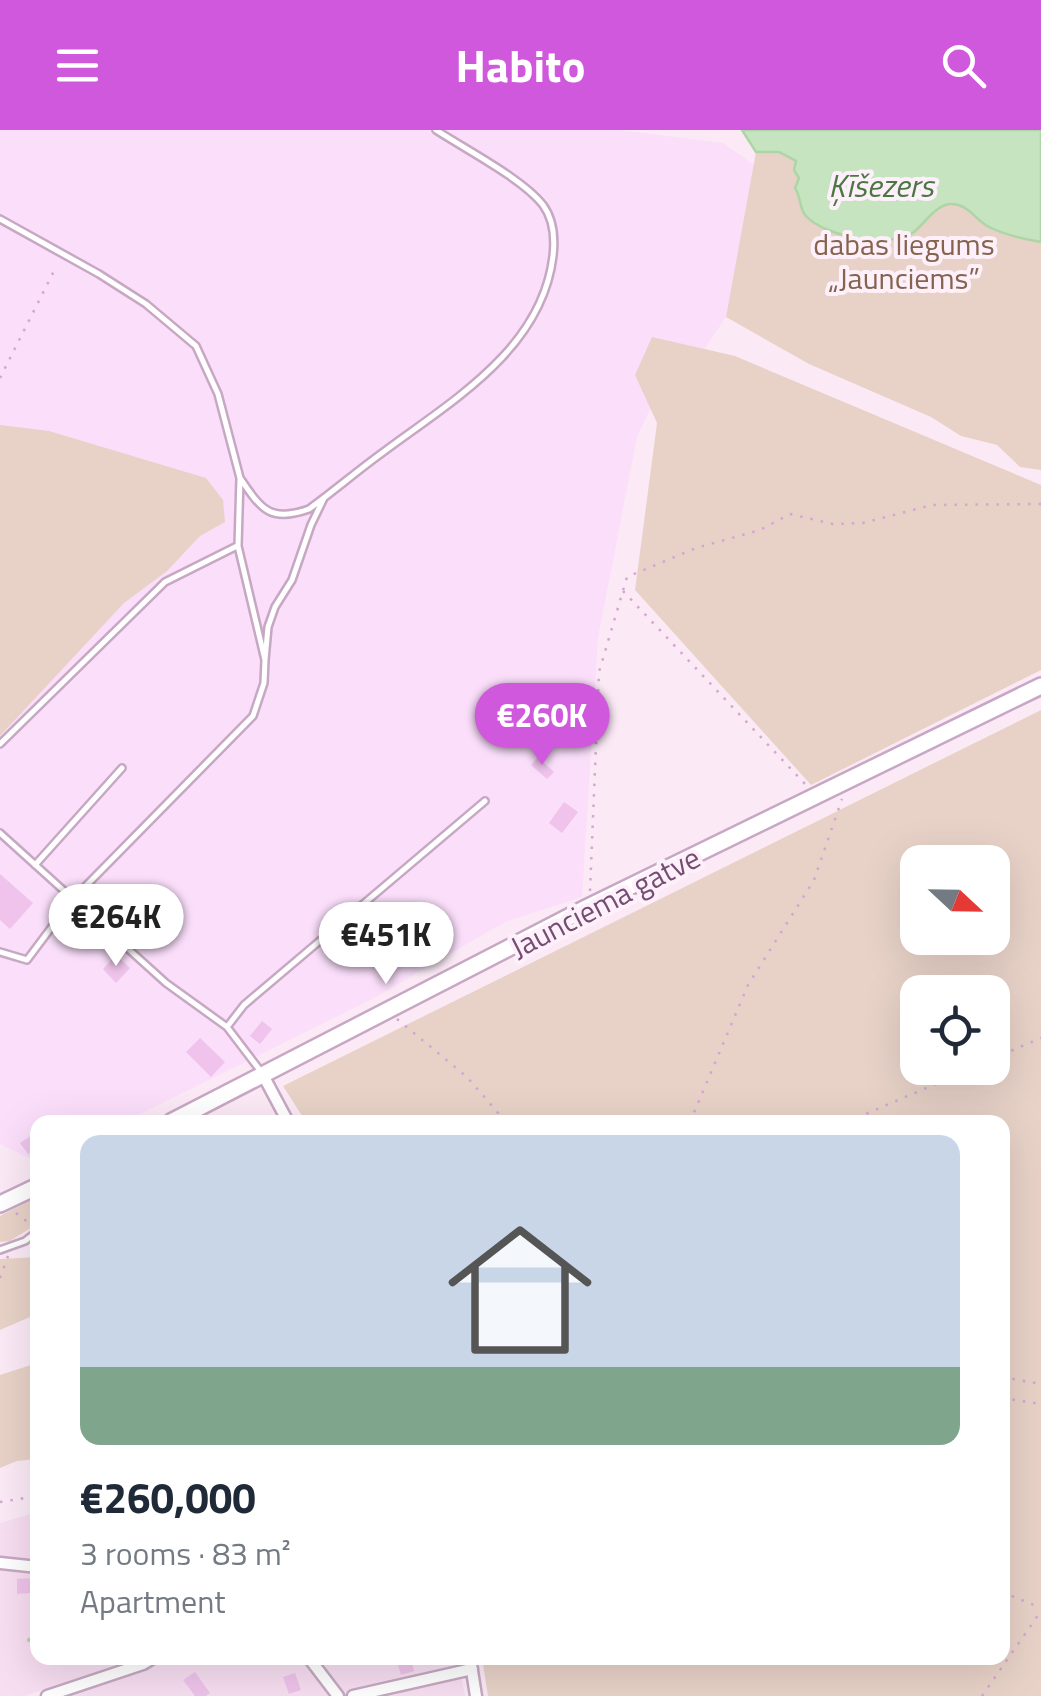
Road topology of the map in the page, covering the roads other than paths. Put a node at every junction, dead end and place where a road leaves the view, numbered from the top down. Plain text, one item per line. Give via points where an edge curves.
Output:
1 (436, 130) edge
2 (0, 220) edge
3 (240, 478) junction
4 (324, 498) junction
5 (238, 546) junction
6 (265, 660) junction
7 (1041, 686) edge
8 (0, 744) edge
9 (122, 768) dead end
10 (484, 801) dead end
11 (0, 833) edge
12 (35, 866) junction
13 (72, 900) junction
14 (0, 952) edge
15 (227, 1027) junction
16 (263, 1075) junction
17 (185, 1115) edge
18 (284, 1115) edge
19 (30, 1190) edge
20 (2, 1204) edge
21 (30, 1235) edge
22 (0, 1250) edge
23 (0, 1563) edge
24 (30, 1566) edge
25 (141, 1665) edge
26 (314, 1665) edge
27 (464, 1665) edge
28 (471, 1665) edge
29 (47, 1696) edge
30 (338, 1696) edge
31 (354, 1696) edge
32 (476, 1696) edge

1 - 4 lane via 544,206 555,241 547,286 535,314 491,368
2 - 3 lane via 146,304 196,346 218,394
3 - 4 lane via 266,512 289,516
3 - 5 lane
4 - 6 lane via 275,607
5 - 6 lane
5 - 8 lane via 165,582
6 - 13 lane via 253,716
7 - 16 main road, Jaunciema gatve
9 - 12 lane
10 - 15 lane via 244,1004
11 - 12 lane
12 - 13 lane
13 - 14 lane via 28,960
13 - 15 lane
15 - 16 lane
16 - 17 main road, Jaunciema gatve
16 - 18 street
19 - 20 main road
21 - 22 lane
23 - 24 street
25 - 29 street
26 - 30 street
27 - 31 street
28 - 32 street

